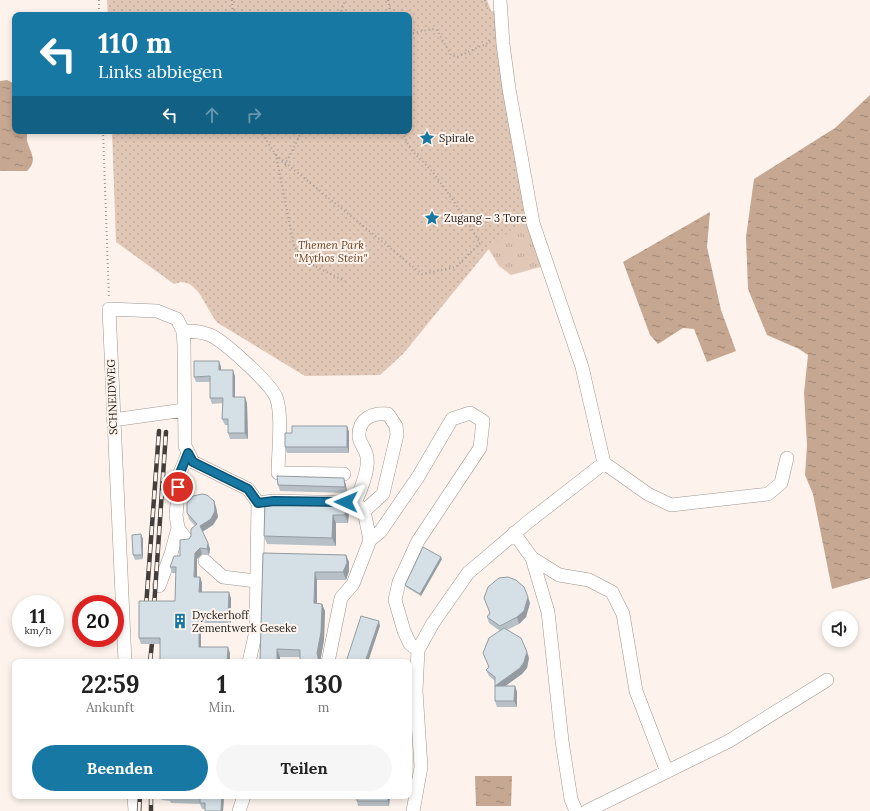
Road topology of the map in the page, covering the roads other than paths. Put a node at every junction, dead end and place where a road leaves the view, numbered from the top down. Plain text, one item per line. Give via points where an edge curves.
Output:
1 (500, 0) edge
2 (183, 331) junction
3 (184, 410) junction
4 (113, 420) junction
5 (188, 453) junction
6 (787, 458) dead end
7 (604, 463) junction
8 (344, 474) dead end
9 (258, 503) junction
10 (359, 507) junction
11 (178, 528) junction
12 (514, 534) junction
13 (186, 539) edge
14 (370, 540) junction
15 (532, 558) junction
16 (205, 561) dead end
17 (256, 581) junction
18 (160, 586) dead end
19 (418, 650) junction
20 (125, 659) edge
21 (250, 659) edge
22 (329, 659) edge
23 (827, 680) dead end
24 (412, 691) edge
25 (667, 772) junction
26 (414, 783) edge
27 (134, 799) edge
28 (243, 799) edge
29 (135, 811) edge
30 (240, 811) edge
31 (413, 811) edge
32 (576, 811) edge
33 (587, 811) edge

1 - 7 lane via 508,89 533,223 582,367
2 - 3 lane
2 - 4 lane, SCHNEIDWEG via 177,319 157,310 109,310
2 - 8 lane via 199,331 226,346 266,383 273,393 279,414 278,474
3 - 4 lane
3 - 5 lane via 185,446
4 - 20 lane, SCHNEIDWEG
5 - 9 lane via 193,462 248,489
5 - 11 lane via 180,473 176,515
6 - 7 lane via 781,483 768,494 671,505 648,494
7 - 12 lane
9 - 10 lane via 274,501
9 - 17 lane
10 - 10 lane via 368,458 359,438 361,424 372,415 388,414 393,418 397,435 383,494
10 - 14 lane
11 - 13 lane
11 - 18 lane
12 - 15 lane
12 - 19 lane via 468,573 433,623
14 - 19 lane via 380,532 418,477 452,419 470,413 483,421 480,448 418,541 398,582 395,600 404,631 410,644
14 - 22 lane via 353,584 341,598
15 - 25 lane via 559,575 589,580 612,592 623,614 636,691
15 - 32 lane via 548,612 562,741 571,799
16 - 17 lane via 223,577
17 - 21 lane via 256,630
19 - 24 lane
23 - 25 lane via 729,741
24 - 26 lane via 421,767
25 - 33 lane
26 - 31 lane
27 - 29 lane
28 - 30 lane

